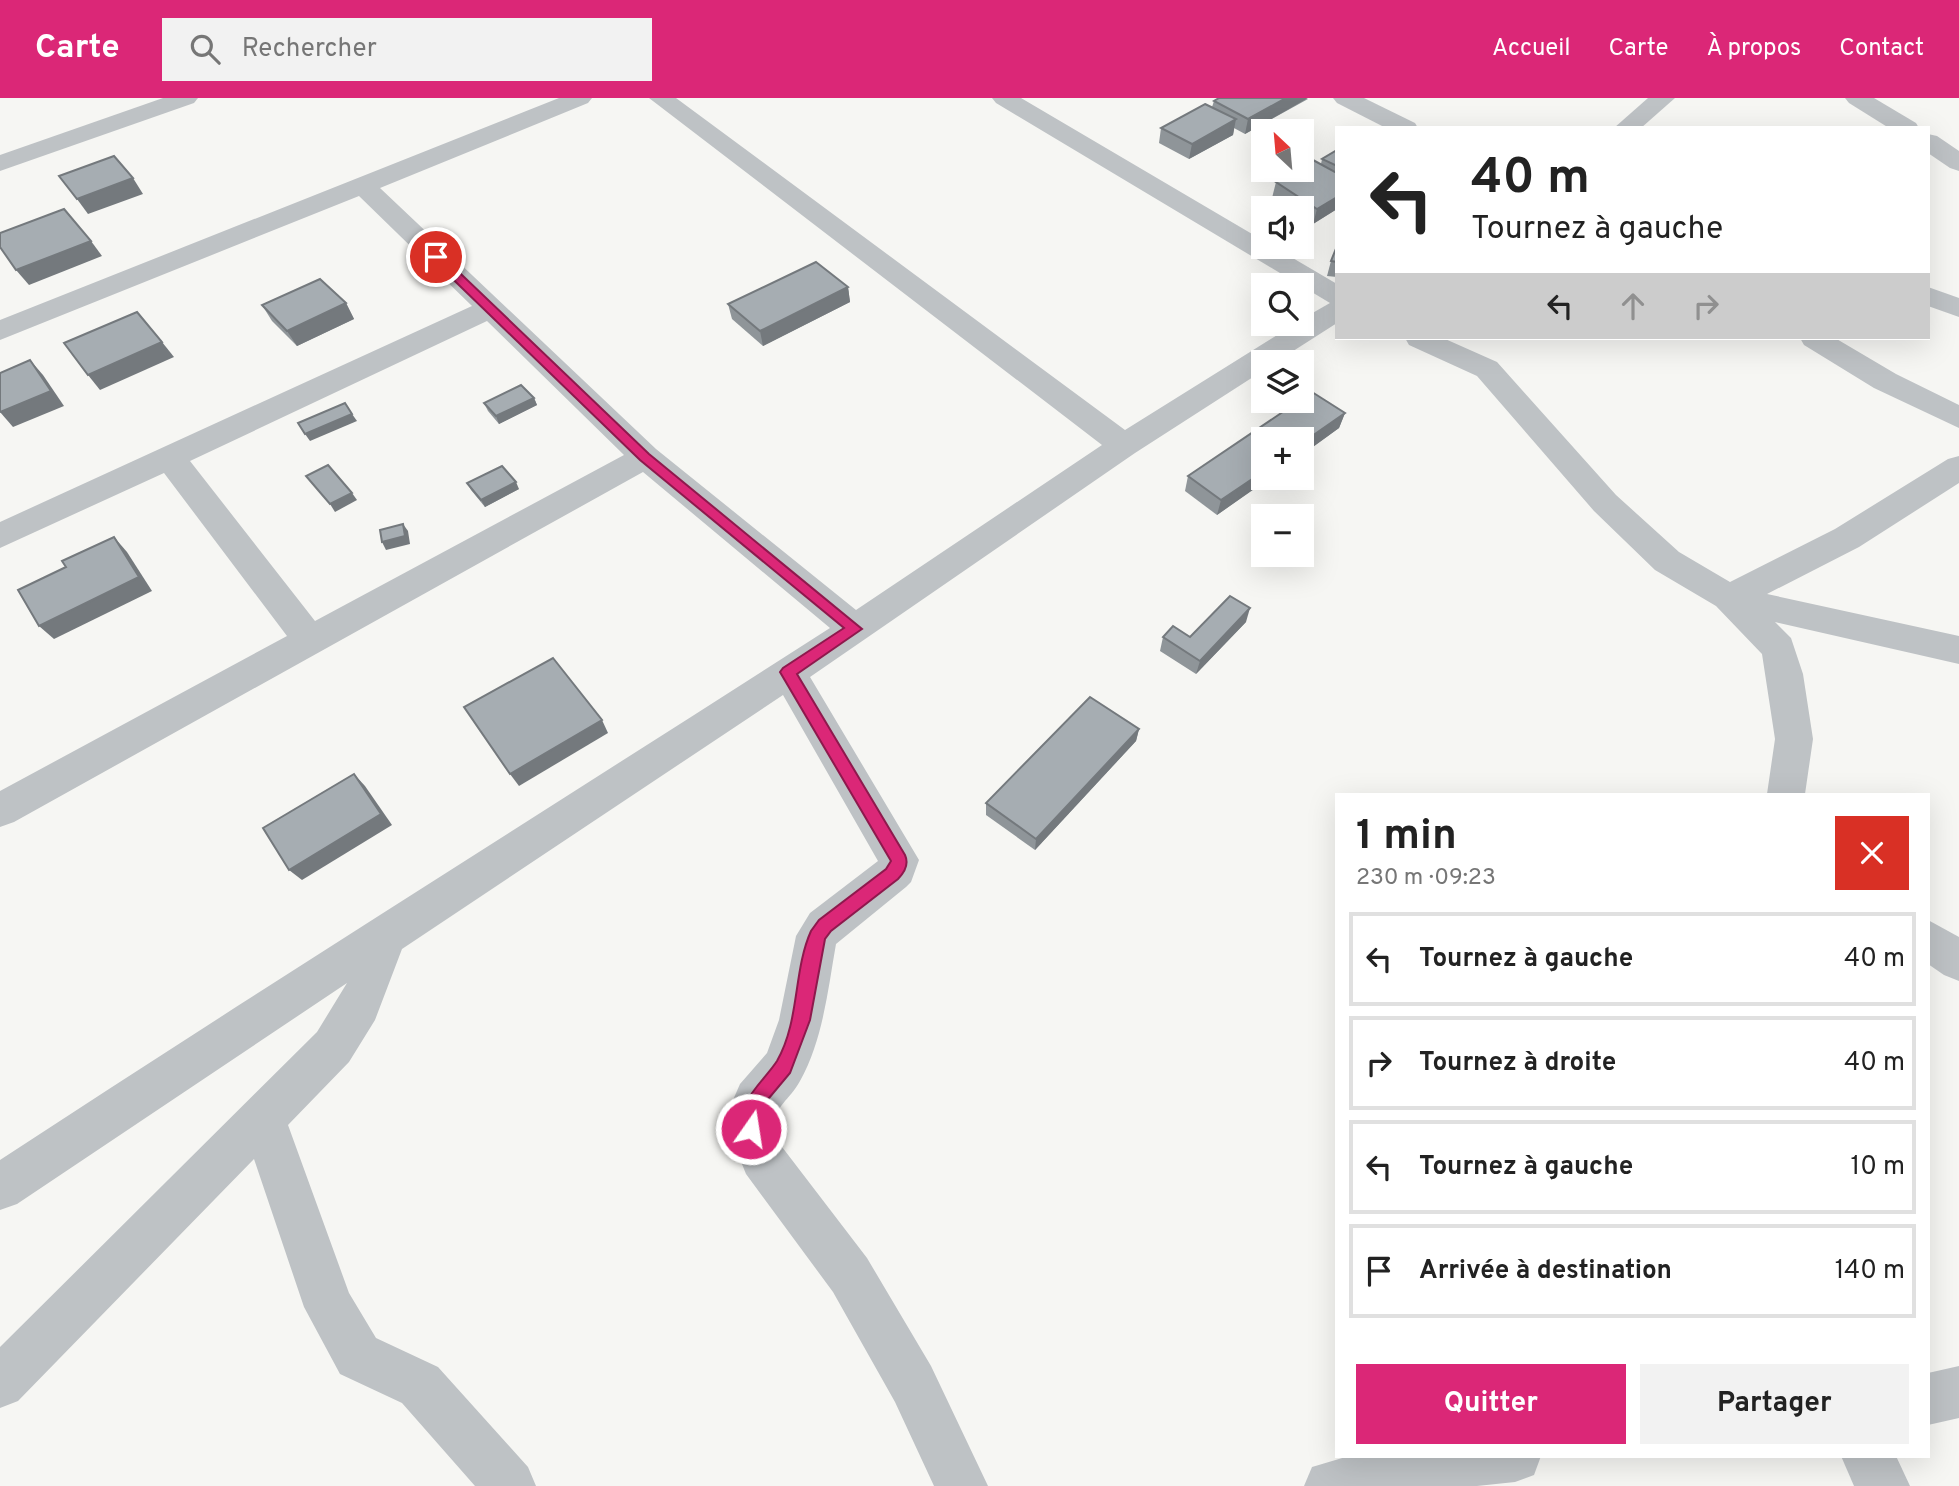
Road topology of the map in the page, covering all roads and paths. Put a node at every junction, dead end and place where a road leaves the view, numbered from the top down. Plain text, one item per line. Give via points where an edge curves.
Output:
1 (186, 98) edge
2 (580, 98) edge
3 (661, 98) edge
4 (1004, 98) edge
5 (1345, 98) edge
6 (1663, 98) edge
7 (1857, 98) edge
8 (1402, 126) edge
9 (1628, 126) edge
10 (1904, 126) edge
11 (1930, 142) edge
12 (0, 163) edge
13 (1959, 163) edge
14 (364, 187) junction
15 (1335, 295) edge
16 (1930, 297) edge
17 (1959, 308) edge
18 (490, 309) junction
19 (1335, 311) edge
20 (0, 331) edge
21 (1423, 340) edge
22 (1472, 340) edge
23 (1817, 340) edge
24 (1487, 369) junction
25 (1959, 418) edge
26 (1124, 445) junction
27 (645, 457) junction
28 (170, 458) junction
29 (1959, 467) edge
30 (0, 536) edge
31 (1728, 597) junction
32 (855, 629) junction
33 (310, 640) junction
34 (1959, 650) edge
35 (788, 672) junction
36 (1786, 793) edge
37 (0, 810) edge
38 (386, 936) junction
39 (1930, 940) edge
40 (1959, 961) edge
41 (263, 1119) junction
42 (0, 1187) edge
43 (0, 1383) edge
44 (1959, 1392) edge
45 (1930, 1399) edge
46 (1510, 1458) edge
47 (1868, 1458) edge
48 (1470, 1474) edge
49 (509, 1486) edge
50 (961, 1486) edge
51 (1331, 1486) edge
52 (1883, 1486) edge

1 - 12 street
2 - 14 street
3 - 26 street
4 - 15 street
5 - 8 street
6 - 9 street
7 - 10 street
11 - 13 street
14 - 18 street
14 - 20 street
16 - 17 street
18 - 27 street
18 - 28 street
19 - 26 street
21 - 24 street
22 - 24 street
23 - 25 street via 1885,382
24 - 31 street via 1633,532 1667,561
26 - 32 street
27 - 32 street
27 - 33 street
28 - 30 street
28 - 33 street
29 - 31 street via 1839,543
31 - 34 street
31 - 36 street via 1778,648 1794,739
32 - 35 street
33 - 37 street
35 - 38 street
35 - 50 street via 899,860 892,874 817,936 801,1020 784,1066 756,1100 751,1129 762,1158 850,1275 913,1384
38 - 41 street via 360,1005 333,1047
38 - 42 street
39 - 40 street
41 - 43 street
41 - 49 street via 329,1307 358,1356 420,1385
44 - 45 street
46 - 48 street
47 - 52 street
48 - 51 street

